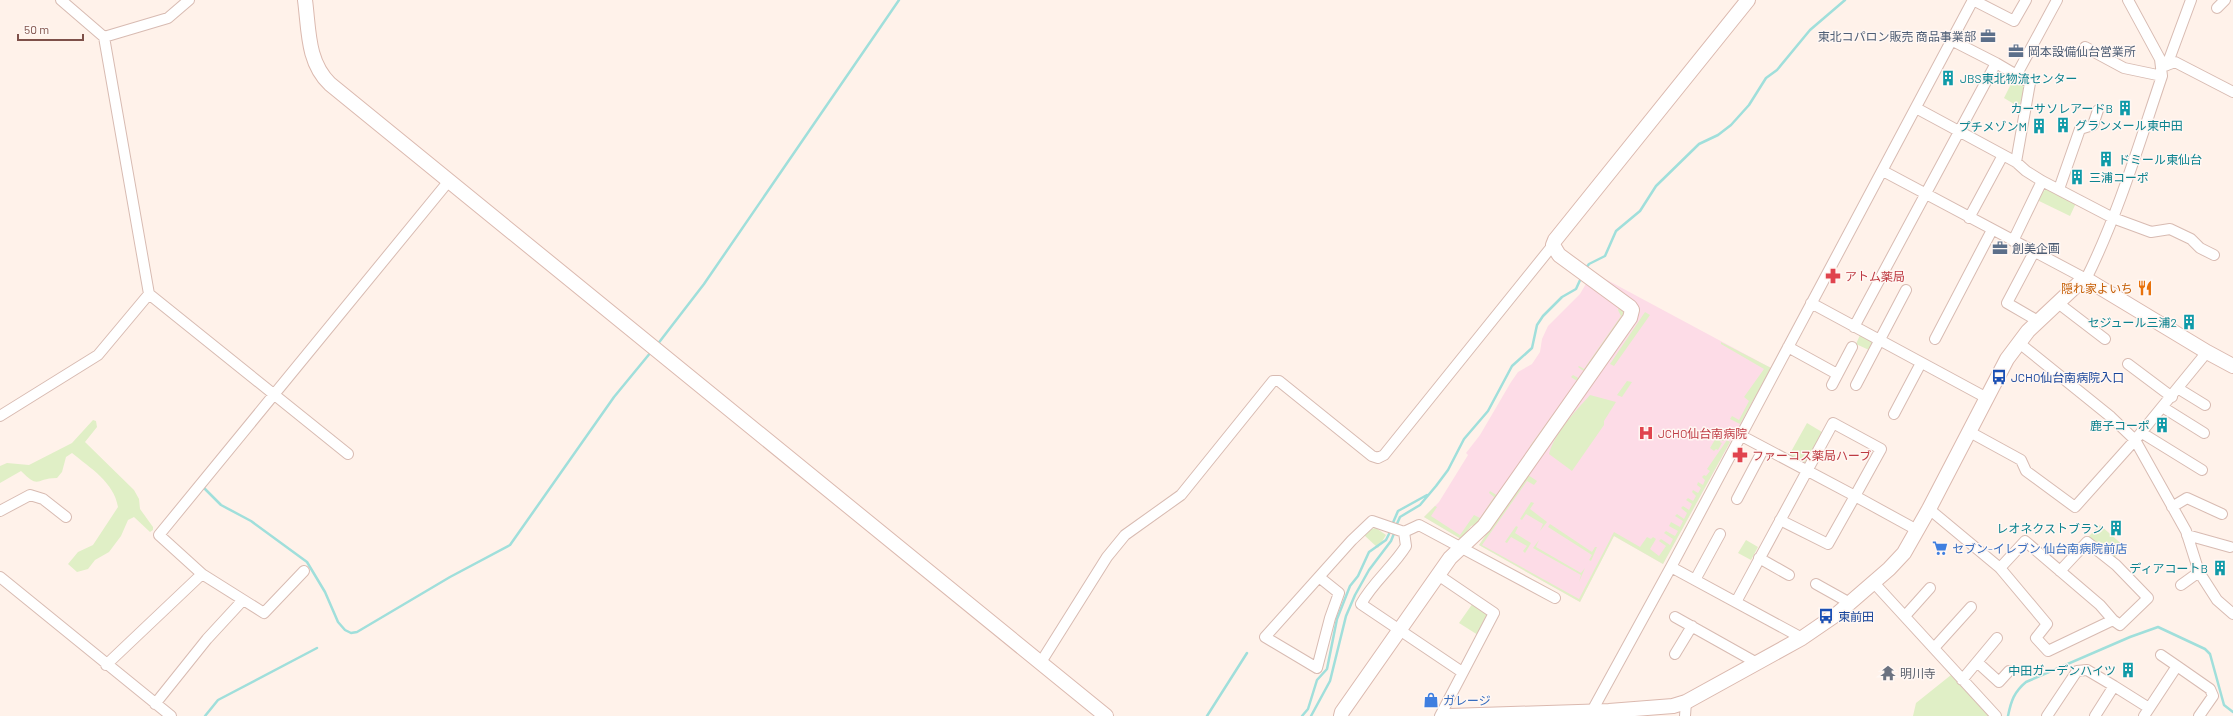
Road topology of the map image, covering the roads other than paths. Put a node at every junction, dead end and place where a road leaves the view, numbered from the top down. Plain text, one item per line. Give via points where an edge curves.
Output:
1 (61, 0) edge
2 (189, 0) edge
3 (305, 0) edge
4 (1748, 0) edge
5 (1973, 0) edge
6 (2026, 0) edge
7 (2058, 0) edge
8 (2128, 0) edge
9 (2191, 0) edge
10 (2225, 0) edge
11 (2217, 8) dead end
12 (104, 37) junction
13 (1951, 40) junction
14 (2085, 46) dead end
15 (1996, 63) junction
16 (2164, 69) junction
17 (2017, 74) junction
18 (2233, 92) edge
19 (1916, 108) junction
20 (2098, 110) dead end
21 (1959, 130) junction
22 (2003, 154) junction
23 (2016, 162) junction
24 (1883, 171) junction
25 (2042, 181) junction
26 (448, 182) junction
27 (2059, 189) junction
28 (1925, 194) junction
29 (1969, 218) junction
30 (2113, 218) junction
31 (1992, 230) junction
32 (2013, 241) junction
33 (1553, 245) junction
34 (2034, 252) junction
35 (2214, 255) dead end
36 (2086, 279) junction
37 (1906, 290) dead end
38 (149, 294) junction
39 (1811, 303) junction
40 (2058, 303) junction
41 (2038, 321) junction
42 (1854, 327) junction
43 (1935, 339) dead end
44 (2105, 339) dead end
45 (1879, 340) junction
46 (2018, 342) junction
47 (1852, 346) dead end
48 (1788, 347) junction
49 (2207, 352) junction
50 (1921, 363) junction
51 (2128, 364) dead end
52 (2233, 366) edge
53 (1837, 374) junction
54 (1832, 385) dead end
55 (1856, 385) dead end
56 (2179, 389) junction
57 (276, 394) junction
58 (1985, 397) junction
59 (2172, 397) junction
60 (2205, 405) dead end
61 (2164, 408) junction
62 (1894, 414) dead end
63 (0, 416) edge
64 (1968, 431) junction
65 (2204, 433) dead end
66 (1740, 435) junction
67 (2139, 436) junction
68 (1764, 448) junction
69 (348, 454) dead end
70 (2202, 470) dead end
71 (1806, 472) junction
72 (1855, 496) junction
73 (1737, 498) dead end
74 (2172, 507) junction
75 (1930, 509) junction
76 (0, 511) edge
77 (2222, 514) dead end
78 (66, 517) dead end
79 (1780, 520) junction
80 (1917, 530) junction
81 (1403, 532) junction
82 (1720, 534) dead end
83 (2187, 535) junction
84 (1461, 547) junction
85 (2230, 547) dead end
86 (1759, 558) junction
87 (1671, 567) junction
88 (2000, 568) junction
89 (304, 571) dead end
90 (2060, 571) junction
91 (2199, 572) junction
92 (202, 574) junction
93 (1789, 575) dead end
94 (1438, 576) junction
95 (0, 577) edge
96 (1319, 577) junction
97 (1695, 580) junction
98 (1816, 584) dead end
99 (1874, 584) junction
100 (2181, 585) dead end
101 (1930, 588) dead end
102 (1555, 598) dead end
103 (243, 600) junction
104 (1736, 602) junction
105 (1850, 603) junction
106 (1971, 607) dead end
107 (2233, 614) edge
108 (1906, 616) junction
109 (1675, 617) dead end
110 (2113, 620) junction
111 (1692, 626) junction
112 (1399, 631) junction
113 (1802, 638) junction
114 (1997, 638) dead end
115 (1934, 648) junction
116 (1675, 654) dead end
117 (2161, 655) dead end
118 (1041, 662) junction
119 (1977, 662) junction
120 (1757, 663) junction
121 (106, 665) junction
122 (2177, 666) junction
123 (2009, 671) dead end
124 (1462, 672) junction
125 (1962, 680) junction
126 (2114, 686) junction
127 (155, 704) junction
128 (1685, 709) edge
129 (1592, 711) junction
130 (2147, 712) edge
131 (1562, 714) edge
132 (171, 716) edge
133 (1106, 716) edge
134 (1341, 716) edge
135 (1440, 716) edge
136 (1449, 716) edge
137 (1996, 716) edge
138 (2047, 716) edge
139 (2095, 716) edge
140 (2199, 716) edge

1 - 12 street
2 - 12 street via 168,18
3 - 26 street via 311,52 322,76
4 - 33 street
5 - 6 street via 2014,21
5 - 13 street
7 - 17 street
8 - 16 street
9 - 16 street
10 - 11 street
12 - 38 street
13 - 15 street
13 - 19 street
14 - 16 street via 2124,68
15 - 17 street
15 - 21 street
16 - 18 street via 2175,62
16 - 30 street
17 - 23 street via 2030,83
19 - 21 street
19 - 24 street
20 - 27 street via 2093,125 2080,129
21 - 22 street
21 - 28 street
22 - 23 street
22 - 29 street
23 - 25 street
24 - 28 street
24 - 39 street
25 - 27 street
25 - 32 street
26 - 57 street
26 - 118 street
27 - 30 street
28 - 29 street
28 - 42 street
29 - 31 street
30 - 35 street via 2151,232 2170,229 2191,239 2200,248
30 - 36 street
31 - 32 street
31 - 43 street
32 - 34 street
33 - 84 street via 1559,255 1630,307 1632,314 1484,526
33 - 118 street via 1384,455 1378,458 1372,456 1279,381 1273,381 1181,495 1125,535 1112,551
34 - 36 street
34 - 41 street via 2007,303
36 - 40 street
36 - 49 street
37 - 45 street
38 - 57 street
38 - 63 street via 98,354
39 - 42 street
39 - 48 street
40 - 41 street
40 - 44 street
41 - 46 street
42 - 45 street
45 - 50 street
45 - 55 street
46 - 58 street
46 - 67 street via 2111,417
47 - 53 street
48 - 53 street
48 - 66 street
49 - 52 street
49 - 56 street
50 - 58 street
50 - 62 street
51 - 59 street
53 - 54 street
56 - 59 street
56 - 60 street
57 - 69 street
57 - 92 street via 159,535
58 - 64 street
59 - 61 street
61 - 65 street
61 - 67 street
64 - 67 street via 2021,460 2026,471 2075,507
64 - 75 street
66 - 68 street
66 - 87 street
67 - 70 street
67 - 74 street
68 - 71 street
68 - 73 street
71 - 72 street
71 - 72 street via 1832,423 1881,449
71 - 79 street
72 - 79 street via 1828,544
72 - 80 street
74 - 77 street via 2187,498
74 - 83 street
75 - 80 street
75 - 88 street
76 - 78 street via 30,495 43,499
79 - 86 street
80 - 99 street via 1904,553
81 - 84 street via 1420,525
81 - 96 street via 1372,520
81 - 112 street via 1406,546 1369,589 1361,604
82 - 97 street
83 - 85 street
83 - 91 street
84 - 94 street
84 - 102 street
86 - 93 street
86 - 104 street
87 - 97 street
87 - 129 street
88 - 90 street via 2025,541
88 - 110 street via 2048,624 2036,638 2048,652
89 - 103 street via 264,613
90 - 110 street via 2100,605
90 - 110 street via 2087,542 2116,565 2148,598 2120,625
91 - 100 street
91 - 107 street via 2217,600
92 - 103 street
92 - 121 street
94 - 112 street
94 - 124 street via 1494,613
95 - 121 street
96 - 96 street via 1265,637 1317,668 1330,618 1340,593
97 - 104 street
98 - 105 street
99 - 105 street
99 - 108 street
101 - 108 street
103 - 127 street via 207,639
104 - 113 street
105 - 113 street
106 - 115 street
108 - 115 street
109 - 111 street
111 - 116 street
111 - 120 street
112 - 124 street
112 - 134 street
113 - 120 street
114 - 119 street
115 - 125 street
117 - 122 street
118 - 133 street
119 - 123 street via 1999,682
119 - 125 street
120 - 128 street
121 - 127 street
122 - 130 street
122 - 140 street via 2210,689 2213,696
124 - 135 street
125 - 137 street
126 - 130 street
126 - 138 street via 2098,674 2087,670 2077,671
126 - 139 street
127 - 132 street
128 - 129 street via 1673,706
129 - 131 street
131 - 136 street

